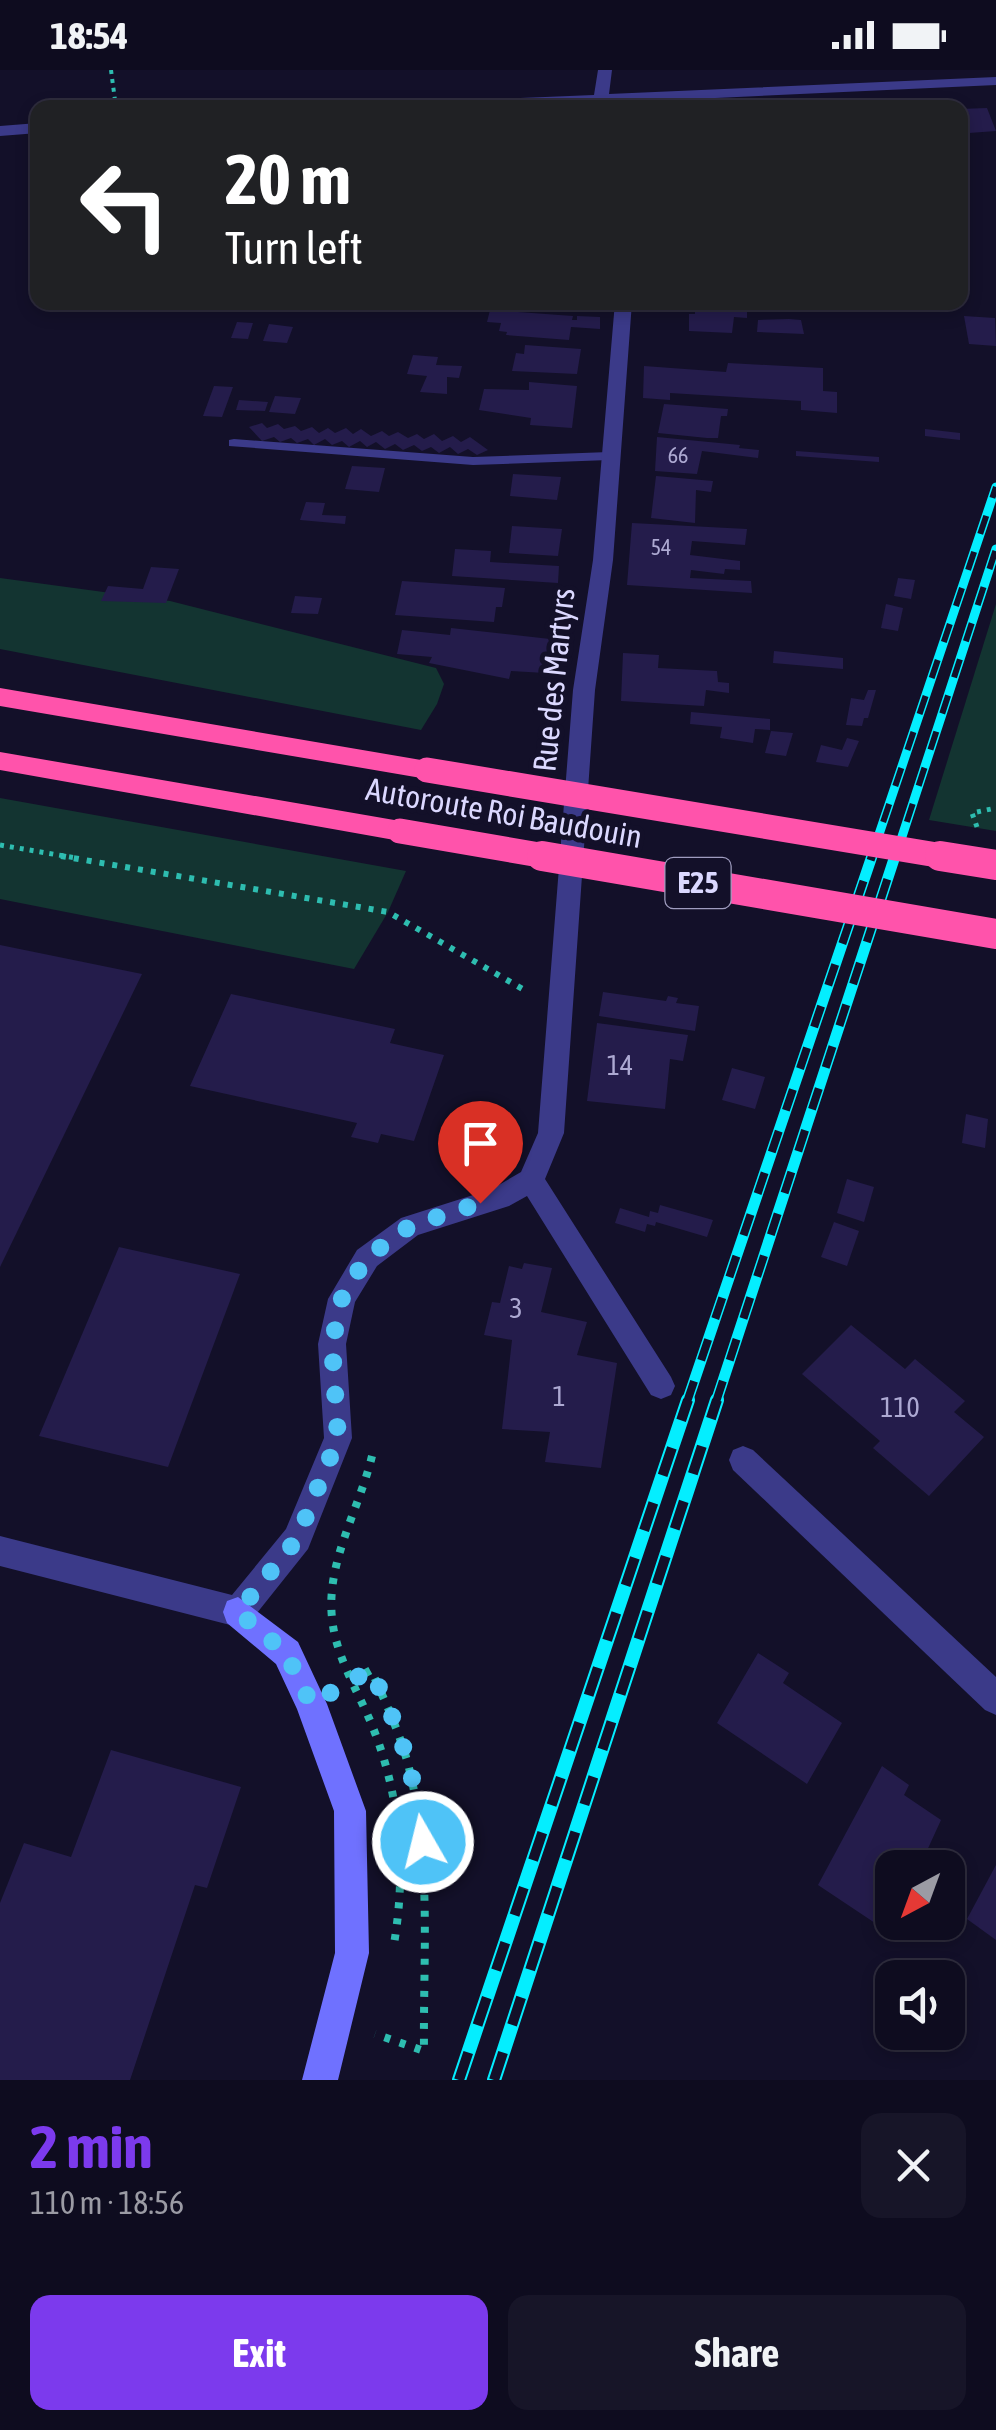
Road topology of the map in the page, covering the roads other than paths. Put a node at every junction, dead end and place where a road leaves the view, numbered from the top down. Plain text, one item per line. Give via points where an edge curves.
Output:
1 (605, 70) edge
2 (996, 82) edge
3 (600, 100) edge
4 (657, 100) edge
5 (30, 129) edge
6 (0, 132) edge
7 (623, 310) edge
8 (234, 443) dead end
9 (610, 456) junction
10 (0, 697) edge
11 (0, 761) edge
12 (996, 865) edge
13 (996, 934) edge
14 (531, 1180) junction
15 (661, 1386) dead end
16 (743, 1460) dead end
17 (0, 1551) edge
18 (238, 1612) junction
19 (996, 1699) edge
20 (320, 2080) edge

1 - 3 street
2 - 4 street
5 - 6 street
7 - 9 street, Rue des Martyrs
8 - 9 lane via 474,461
9 - 14 street, Rue des Martyrs via 584,690 551,1133
10 - 12 highway, Autoroute Roi Baudouin / E25, bridge
11 - 13 highway, Autoroute Roi Baudouin / E25, bridge
14 - 15 street
14 - 18 street via 500,1198 410,1226 366,1258 342,1298 332,1344 338,1438 297,1539
16 - 19 street
17 - 18 street
18 - 20 street via 286,1653 350,1812 352,1953

